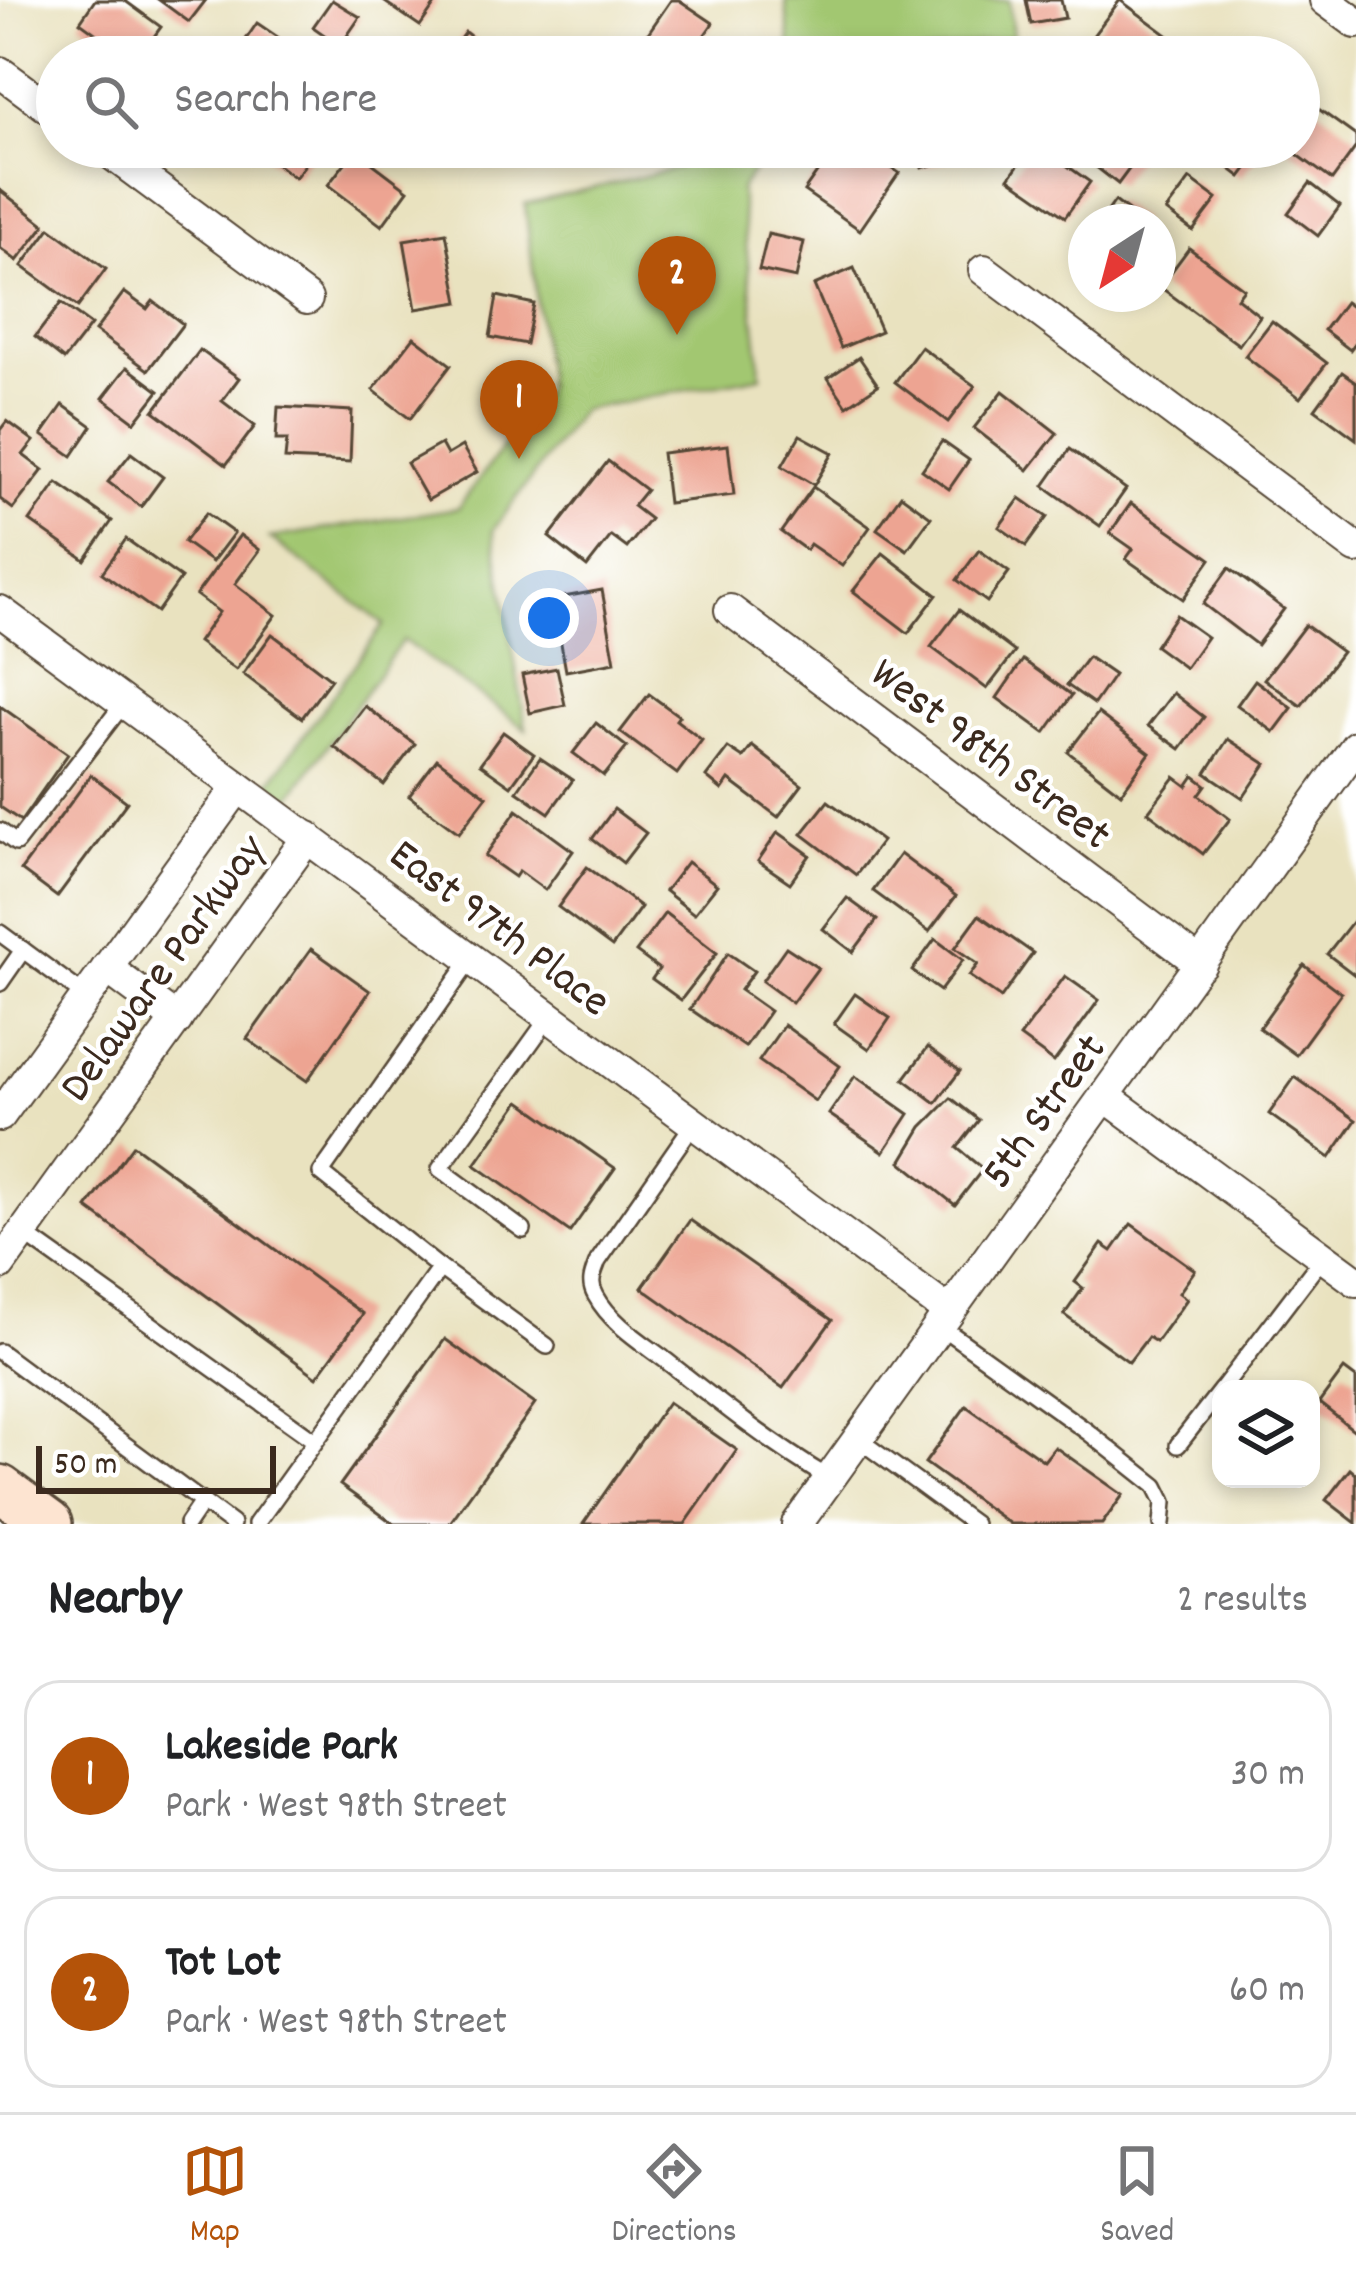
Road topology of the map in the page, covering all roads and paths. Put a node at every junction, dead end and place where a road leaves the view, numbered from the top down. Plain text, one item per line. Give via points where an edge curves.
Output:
1 (1324, 0) edge
2 (1356, 23) edge
3 (0, 72) edge
4 (36, 99) edge
5 (130, 168) edge
6 (984, 270) dead end
7 (307, 299) dead end
8 (1356, 548) edge
9 (730, 610) dead end
10 (4, 621) edge
11 (124, 703) junction
12 (1356, 746) edge
13 (238, 787) junction
14 (0, 831) edge
15 (308, 837) junction
16 (0, 933) edge
17 (23, 950) junction
18 (472, 958) junction
19 (1201, 964) junction
20 (106, 968) junction
21 (0, 983) edge
22 (87, 997) junction
23 (550, 1016) junction
24 (177, 1020) junction
25 (1106, 1097) junction
26 (0, 1116) edge
27 (694, 1123) junction
28 (12, 1224) edge
29 (524, 1230) dead end
30 (1323, 1257) junction
31 (0, 1265) edge
32 (440, 1268) junction
33 (1356, 1281) edge
34 (945, 1319) junction
35 (547, 1346) dead end
36 (0, 1352) edge
37 (1228, 1380) edge
38 (1212, 1401) edge
39 (858, 1439) junction
40 (315, 1442) junction
41 (1178, 1445) dead end
42 (830, 1479) junction
43 (0, 1488) edge
44 (202, 1502) junction
45 (805, 1521) edge
46 (49, 1524) edge
47 (187, 1524) edge
48 (232, 1524) edge
49 (256, 1524) edge
50 (974, 1524) edge
51 (1162, 1524) edge

1 - 2 street
3 - 4 street
5 - 7 street
6 - 8 street
9 - 19 street, West 98th Street
10 - 11 street, East 97th Place
11 - 13 street, East 97th Place
11 - 14 lane via 16,843
12 - 19 street, 5th Street
13 - 15 street, East 97th Place
13 - 20 street, Delaware Parkway
15 - 18 street, East 97th Place
15 - 24 street, Delaware Parkway
16 - 17 lane
17 - 21 lane
17 - 22 lane
18 - 23 street, East 97th Place
18 - 32 lane via 321,1173
19 - 25 street, 5th Street
20 - 22 street, Delaware Parkway
20 - 24 street
22 - 26 street, Delaware Parkway
23 - 27 street, East 97th Place
23 - 29 lane via 440,1169
24 - 28 street, Delaware Parkway
25 - 30 street
25 - 34 street, 5th Street
27 - 34 street, East 97th Place
27 - 42 lane via 598,1261 590,1279 595,1295 702,1389
28 - 31 street, Delaware Parkway
28 - 40 lane
30 - 33 street
30 - 37 lane
32 - 35 lane
32 - 40 lane
34 - 39 street, 5th Street
34 - 51 lane via 1156,1486
36 - 44 lane
38 - 41 lane
39 - 42 street, 5th Street
39 - 50 lane
40 - 49 lane
42 - 45 street, 5th Street
43 - 46 main road
44 - 47 lane
44 - 48 lane

